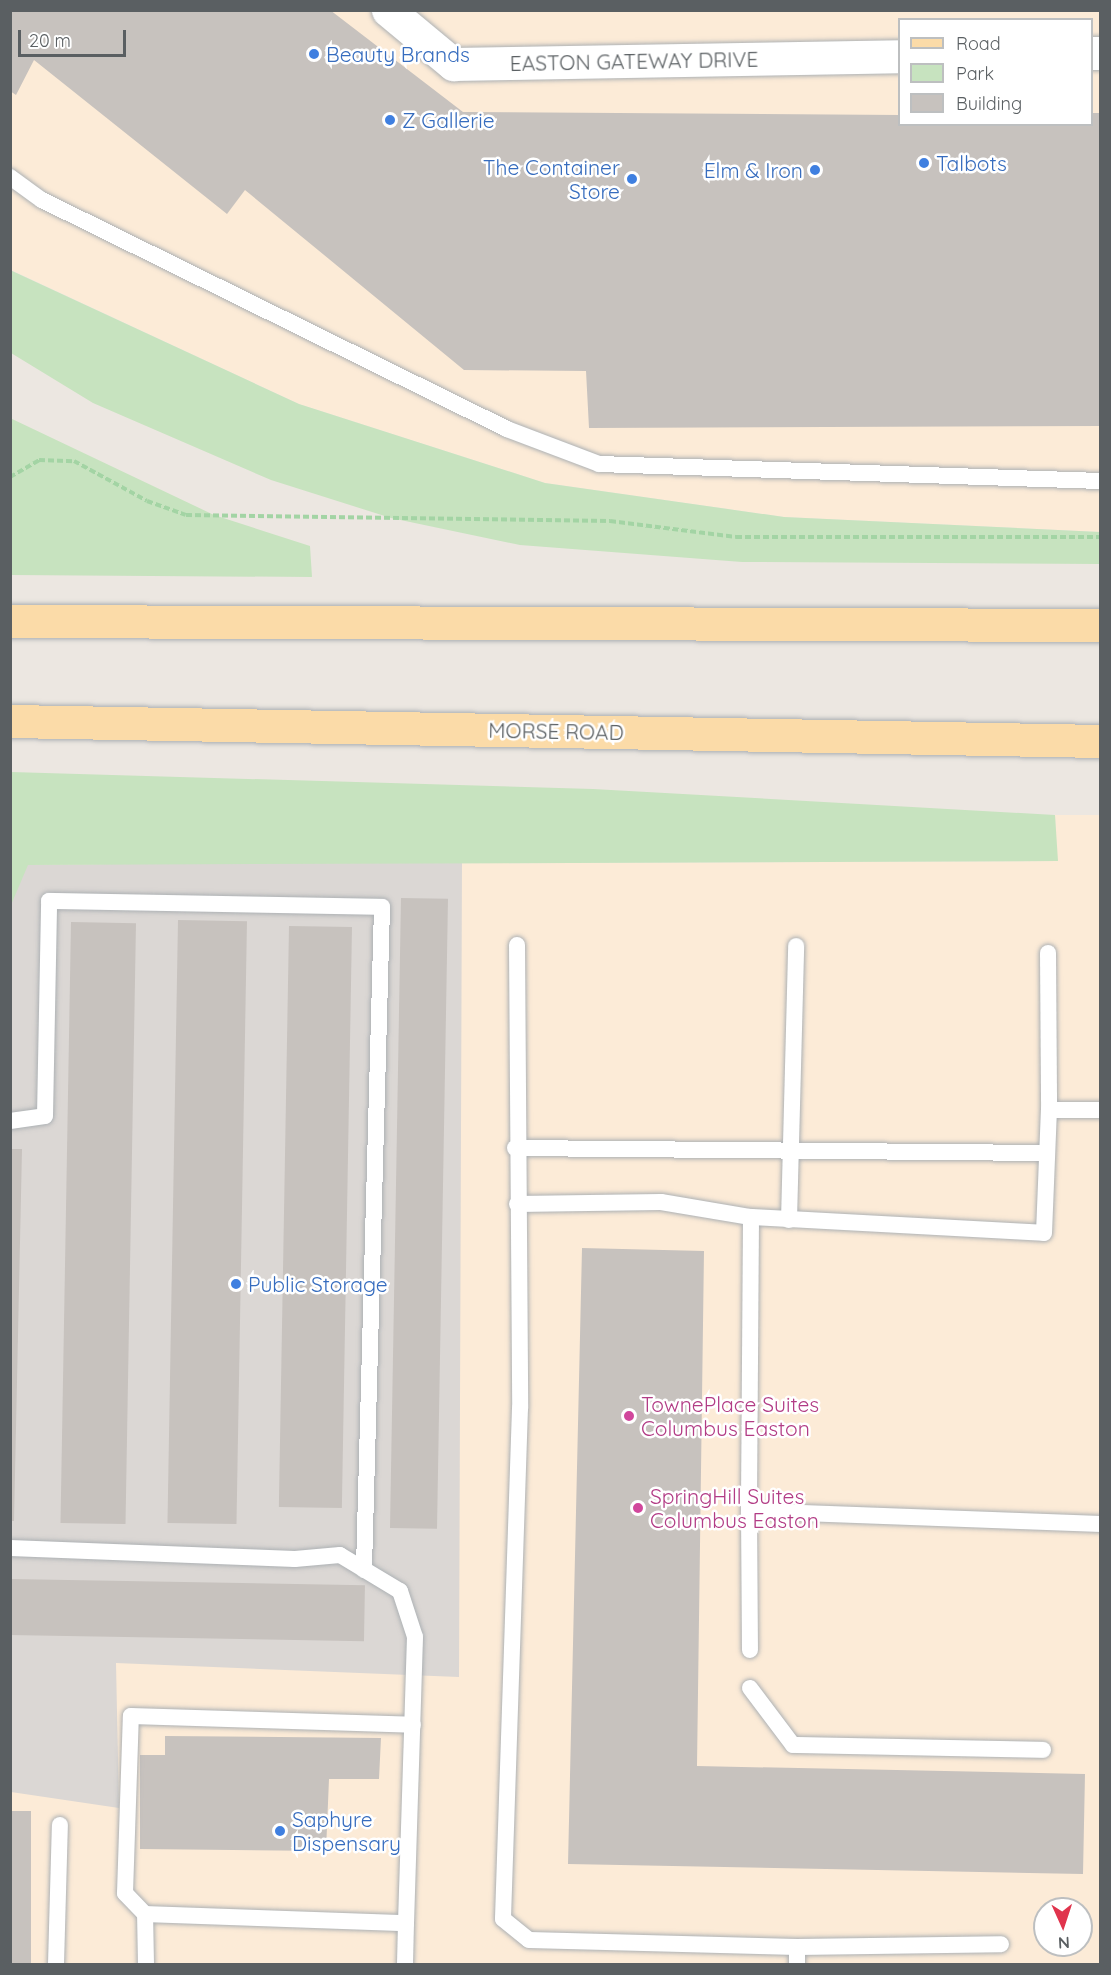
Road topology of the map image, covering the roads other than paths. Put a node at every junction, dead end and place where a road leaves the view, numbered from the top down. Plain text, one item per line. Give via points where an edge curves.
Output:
1 (393, 12) edge
2 (898, 56) edge
3 (10, 177) edge
4 (1101, 481) edge
5 (10, 621) edge
6 (1101, 625) edge
7 (10, 721) edge
8 (1101, 741) edge
9 (517, 945) dead end
10 (796, 946) dead end
11 (1048, 953) dead end
12 (1049, 1110) junction
13 (1101, 1110) edge
14 (10, 1121) edge
15 (515, 1148) junction
16 (791, 1150) junction
17 (1047, 1153) junction
18 (516, 1204) junction
19 (751, 1217) junction
20 (789, 1220) junction
21 (749, 1512) junction
22 (1101, 1524) edge
23 (10, 1548) edge
24 (364, 1570) junction
25 (750, 1650) dead end
26 (750, 1688) dead end
27 (413, 1725) junction
28 (1043, 1750) dead end
29 (60, 1825) dead end
30 (145, 1914) junction
31 (406, 1923) junction
32 (1001, 1944) dead end
33 (797, 1947) junction
34 (56, 1965) edge
35 (146, 1965) edge
36 (405, 1965) edge
37 (796, 1965) edge

1 - 2 street, EASTON GATEWAY DRIVE via 453,64
3 - 4 lane via 42,200 507,429 599,464
5 - 6 main road
7 - 8 main road, MORSE ROAD
9 - 15 lane
10 - 16 lane
11 - 12 lane
12 - 13 lane
12 - 17 lane
14 - 24 lane via 45,1116 49,901 382,906
15 - 16 lane
15 - 18 lane
16 - 17 lane
16 - 20 lane
17 - 20 lane via 1044,1233
18 - 19 lane via 661,1202
18 - 33 lane via 520,1408 503,1919 529,1940
19 - 20 lane
19 - 21 lane
21 - 22 lane
21 - 25 lane
23 - 24 lane via 295,1559 340,1555
24 - 27 lane via 400,1591 415,1637
26 - 28 lane via 794,1745
27 - 30 lane via 131,1716 125,1893
27 - 31 lane
29 - 34 lane
30 - 31 lane
30 - 35 lane
31 - 36 lane
32 - 33 lane
33 - 37 lane

